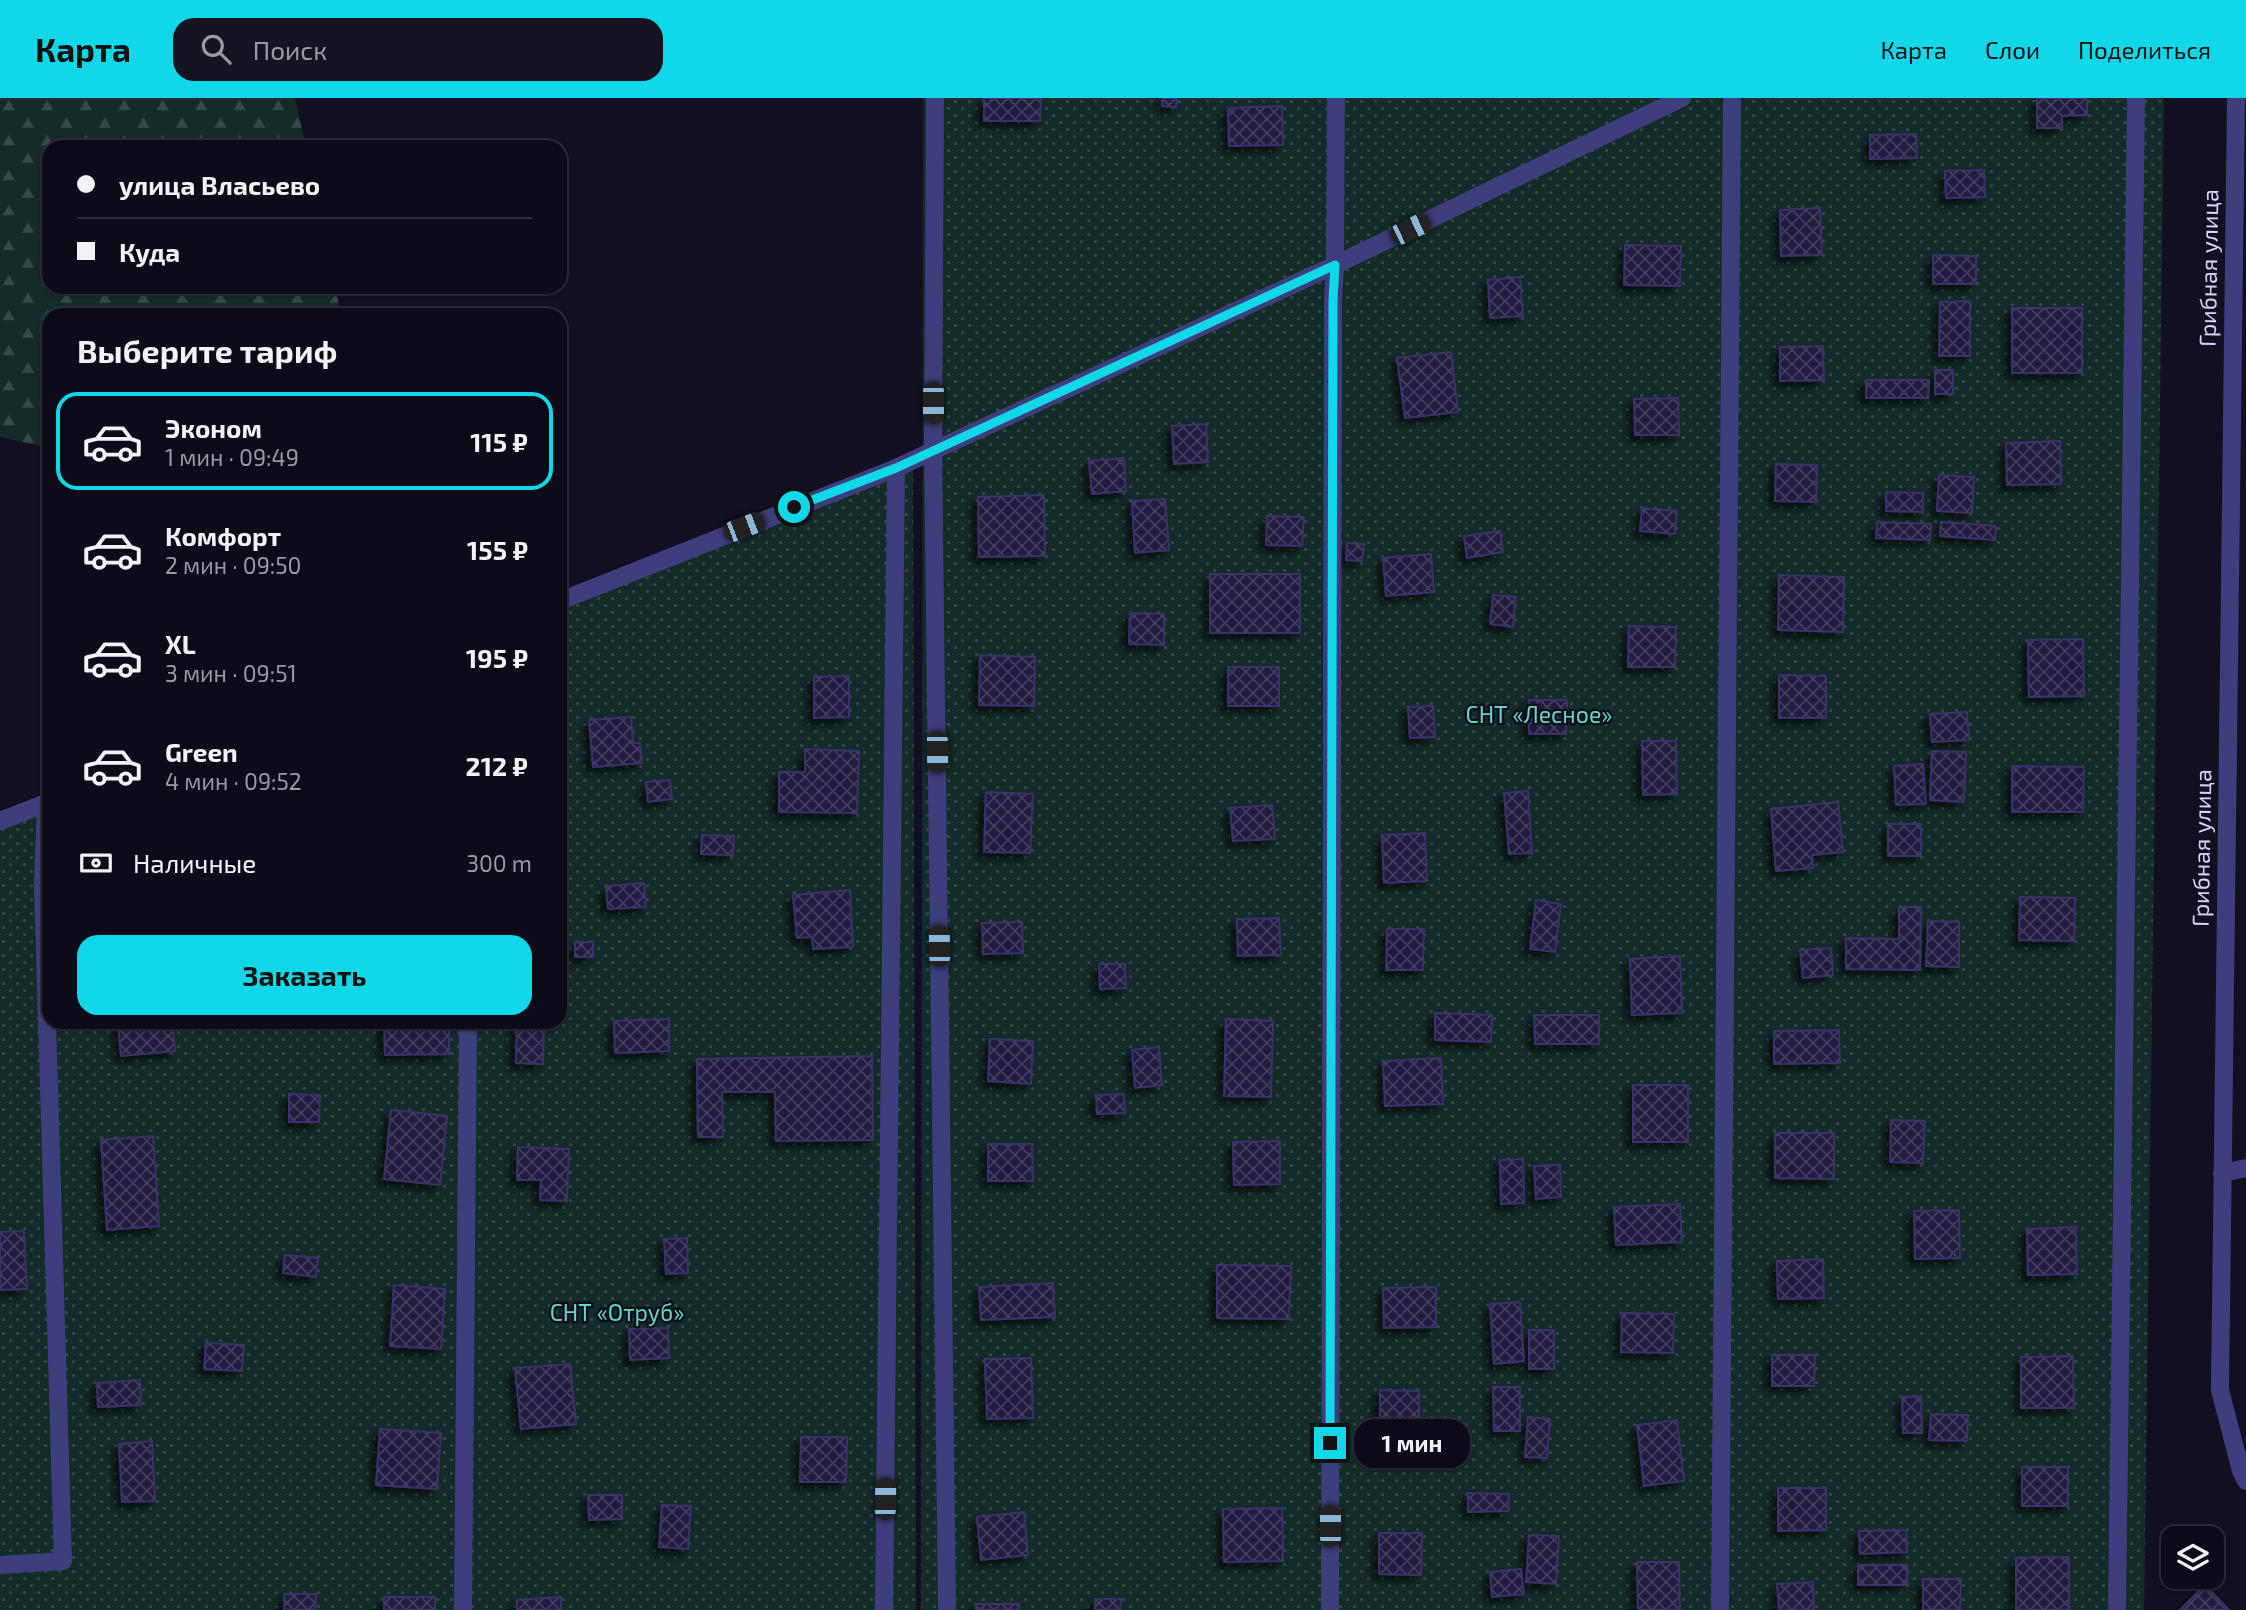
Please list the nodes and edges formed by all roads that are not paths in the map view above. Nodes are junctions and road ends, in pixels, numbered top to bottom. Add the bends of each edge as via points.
1 (935, 98) edge
2 (1336, 98) edge
3 (1682, 98) edge
4 (1732, 98) edge
5 (2136, 98) edge
6 (2236, 98) edge
7 (1335, 265) junction
8 (933, 450) junction
9 (896, 468) junction
10 (2239, 522) edge
11 (567, 598) edge
12 (42, 804) edge
13 (0, 821) edge
14 (47, 1029) edge
15 (468, 1029) edge
16 (2246, 1168) edge
17 (2222, 1173) junction
18 (2246, 1481) edge
19 (0, 1564) edge
20 (463, 1610) edge
21 (884, 1610) edge
22 (947, 1610) edge
23 (1330, 1610) edge
24 (1720, 1610) edge
25 (2117, 1610) edge

1 - 8 street
2 - 7 street
3 - 7 street
4 - 24 street
5 - 25 street
6 - 10 street, Грибная улица
7 - 8 street
7 - 23 street
8 - 9 street
8 - 22 street
9 - 11 street
9 - 21 street
10 - 17 street, Грибная улица
12 - 13 street
14 - 19 street via 63,1561
15 - 20 street
16 - 17 street
17 - 18 street, Грибная улица via 2220,1390

